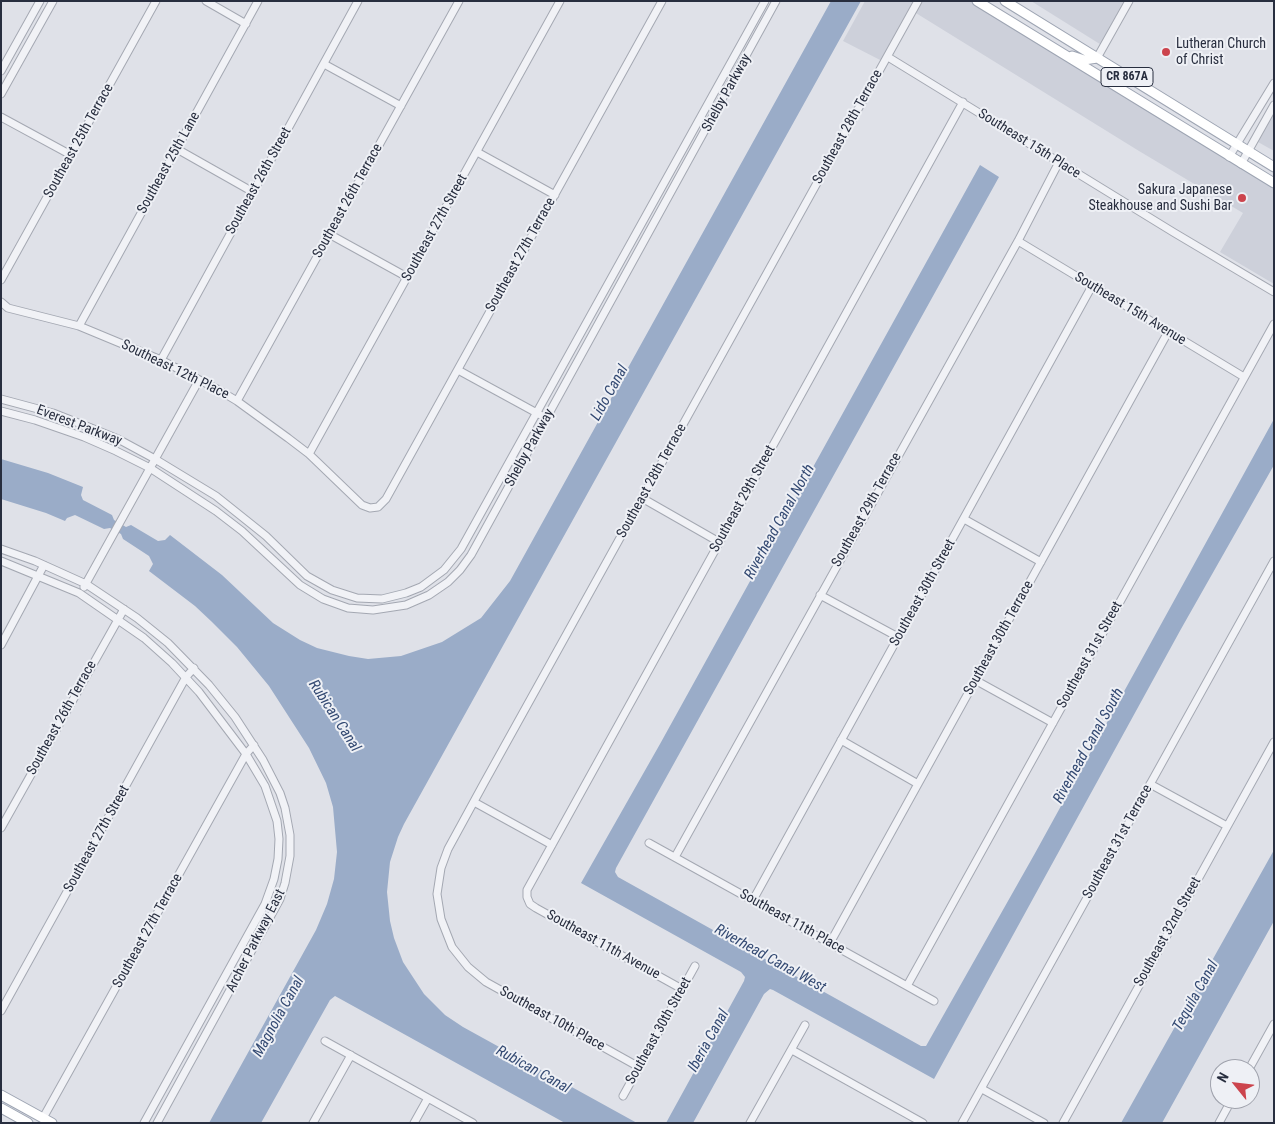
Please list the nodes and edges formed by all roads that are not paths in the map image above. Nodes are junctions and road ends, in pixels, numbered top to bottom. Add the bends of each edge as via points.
1 (40, 1) edge
2 (53, 1) edge
3 (156, 1) edge
4 (206, 1) edge
5 (258, 1) edge
6 (358, 1) edge
7 (459, 1) edge
8 (560, 1) edge
9 (662, 1) edge
10 (765, 1) edge
11 (776, 1) edge
12 (918, 1) edge
13 (977, 1) edge
14 (1005, 1) edge
15 (1129, 1) edge
16 (246, 24) junction
17 (1058, 51) junction
18 (888, 57) junction
19 (1097, 58) junction
20 (324, 64) junction
21 (1, 71) edge
22 (1274, 83) edge
23 (1, 94) edge
24 (963, 102) junction
25 (1274, 105) edge
26 (400, 106) junction
27 (1, 117) edge
28 (1236, 145) junction
29 (177, 149) junction
30 (477, 152) junction
31 (1248, 152) junction
32 (71, 155) junction
33 (1229, 156) junction
34 (1059, 162) junction
35 (1242, 164) junction
36 (1274, 167) edge
37 (1274, 183) edge
38 (253, 192) junction
39 (555, 195) junction
40 (330, 234) junction
41 (1018, 241) junction
42 (408, 276) junction
43 (1, 280) edge
44 (1092, 286) junction
45 (1274, 292) edge
46 (1, 302) edge
47 (1274, 324) edge
48 (79, 326) junction
49 (1168, 332) junction
50 (160, 360) junction
51 (458, 370) junction
52 (1244, 377) junction
53 (199, 380) junction
54 (1, 399) edge
55 (237, 401) junction
56 (1, 411) edge
57 (536, 413) junction
58 (546, 418) junction
59 (309, 454) junction
60 (155, 459) junction
61 (150, 468) junction
62 (642, 498) junction
63 (378, 507) joint
64 (964, 519) junction
65 (719, 542) junction
66 (1, 549) edge
67 (461, 550) junction
68 (471, 555) junction
69 (1, 561) edge
70 (1274, 561) edge
71 (1041, 562) junction
72 (44, 565) junction
73 (39, 576) junction
74 (86, 584) junction
75 (79, 593) junction
76 (820, 594) junction
77 (124, 609) junction
78 (117, 618) junction
79 (898, 637) junction
80 (1, 645) edge
81 (194, 668) junction
82 (186, 677) junction
83 (975, 680) junction
84 (1053, 723) junction
85 (841, 740) junction
86 (1274, 742) edge
87 (254, 745) junction
88 (246, 754) junction
89 (918, 784) junction
90 (1150, 784) junction
91 (474, 802) junction
92 (1226, 826) junction
93 (1, 828) edge
94 (649, 843) dead end
95 (552, 845) junction
96 (675, 857) junction
97 (527, 897) joint
98 (753, 900) junction
99 (830, 943) junction
100 (695, 966) dead end
101 (468, 967) joint
102 (907, 986) junction
103 (682, 989) junction
104 (934, 1001) dead end
105 (1, 1011) edge
106 (1274, 1024) edge
107 (805, 1025) dead end
108 (325, 1041) dead end
109 (792, 1050) junction
110 (351, 1055) junction
111 (1255, 1059) edge
112 (639, 1067) junction
113 (982, 1089) junction
114 (1, 1095) edge
115 (623, 1096) dead end
116 (428, 1098) junction
117 (1, 1108) edge
118 (1227, 1109) edge
119 (47, 1120) edge
120 (28, 1123) edge
121 (144, 1123) edge
122 (157, 1123) edge
123 (313, 1123) edge
124 (414, 1123) edge
125 (473, 1123) edge
126 (750, 1123) edge
127 (924, 1123) edge
128 (962, 1123) edge
129 (1044, 1123) edge
130 (1063, 1123) edge
131 (1219, 1123) edge

1 - 21 street
2 - 23 street
3 - 32 street, Southeast 25th Terrace
4 - 16 street
5 - 16 street, Southeast 25th Lane
6 - 20 street, Southeast 26th Street
7 - 26 street, Southeast 26th Terrace
8 - 30 street, Southeast 27th Street
9 - 39 street, Southeast 27th Terrace
10 - 57 street, Shelby Parkway
11 - 58 street, Shelby Parkway
12 - 18 street, Southeast 28th Terrace
13 - 17 main road, CR 867A
14 - 19 main road, CR 867A
15 - 19 street
16 - 29 street, Southeast 25th Lane
17 - 19 main road via 1084,60
17 - 33 main road, CR 867A
18 - 24 street, Southeast 15th Place
18 - 62 street, Southeast 28th Terrace
19 - 28 main road, CR 867A
20 - 26 street
20 - 38 street, Southeast 26th Street
22 - 28 street
24 - 34 street, Southeast 15th Place
24 - 65 street, Southeast 29th Street
25 - 31 street
26 - 40 street, Southeast 26th Terrace
27 - 32 street
28 - 31 main road, CR 867A
28 - 33 street
29 - 38 street
29 - 48 street, Southeast 25th Lane
30 - 39 street
30 - 42 street, Southeast 27th Street
31 - 35 street
31 - 36 main road, CR 867A
32 - 43 street, Southeast 25th Terrace
33 - 35 main road, CR 867A
34 - 41 street, Southeast 29th Terrace
34 - 45 street, Southeast 15th Place
35 - 37 main road, CR 867A
38 - 50 street, Southeast 26th Street
39 - 51 street, Southeast 27th Terrace
40 - 42 street
40 - 55 street, Southeast 26th Terrace
41 - 44 street, Southeast 15th Avenue
41 - 76 street, Southeast 29th Terrace
42 - 59 street, Southeast 27th Street
44 - 49 street, Southeast 15th Avenue
44 - 64 street, Southeast 30th Street
46 - 48 street, Southeast 12th Place via 8,308
47 - 52 street, Southeast 31st Street
48 - 50 street, Southeast 12th Place
49 - 52 street, Southeast 15th Avenue
49 - 71 street, Southeast 30th Terrace
50 - 53 street, Southeast 12th Place
51 - 57 street
51 - 63 street, Southeast 27th Terrace via 386,500
52 - 84 street, Southeast 31st Street
53 - 55 street, Southeast 12th Place
53 - 60 street
54 - 60 street, Everest Parkway via 53,413 118,439
55 - 59 street, Southeast 12th Place
56 - 61 street, Everest Parkway via 84,437
57 - 58 street
57 - 67 street, Shelby Parkway
58 - 68 street, Shelby Parkway
59 - 63 street, Southeast 12th Place via 362,505
60 - 61 street
60 - 67 street, Shelby Parkway via 216,496 307,576 340,594 374,599 406,593 436,576
61 - 68 street, Shelby Parkway via 242,531 308,591 339,605 373,610 413,602 442,587
61 - 74 street
62 - 65 street
62 - 91 street, Southeast 28th Terrace
64 - 71 street
64 - 79 street, Southeast 30th Street
65 - 95 street, Southeast 29th Street
66 - 72 street, Archer Parkway East
67 - 68 street
69 - 73 street, Archer Parkway East
70 - 90 street, Southeast 31st Terrace
71 - 83 street, Southeast 30th Terrace
72 - 73 street
72 - 74 street, Archer Parkway East
73 - 75 street, Archer Parkway East
73 - 80 street
74 - 75 street
74 - 77 street, Archer Parkway East
75 - 78 street, Archer Parkway East
76 - 79 street
76 - 96 street, Southeast 29th Terrace
77 - 78 street, Southeast 26th Terrace
77 - 81 street, Archer Parkway East
78 - 82 street, Archer Parkway East via 158,649
78 - 93 street, Southeast 26th Terrace
79 - 85 street, Southeast 30th Street
81 - 82 street, Southeast 27th Street
81 - 87 street, Archer Parkway East
82 - 88 street, Archer Parkway East
82 - 105 street, Southeast 27th Street
83 - 84 street
83 - 89 street, Southeast 30th Terrace
84 - 102 street, Southeast 31st Street
85 - 89 street
85 - 98 street, Southeast 30th Street
86 - 92 street, Southeast 32nd Street
87 - 88 street, Southeast 27th Terrace
87 - 122 street, Archer Parkway East via 280,793 287,816 290,851 285,884 262,934
88 - 119 street, Southeast 27th Terrace
88 - 121 street, Archer Parkway East via 265,786 277,821 278,859 274,879 260,914
89 - 99 street, Southeast 30th Terrace
90 - 92 street
90 - 113 street, Southeast 31st Terrace
91 - 95 street
91 - 101 street, Southeast 28th Terrace via 444,858 438,894 445,932
92 - 130 street, Southeast 32nd Street
94 - 96 street, Southeast 11th Place
95 - 97 street, Southeast 29th Street via 527,890
96 - 98 street, Southeast 11th Place
97 - 103 street, Southeast 11th Avenue via 536,908
98 - 99 street, Southeast 11th Place
99 - 102 street, Southeast 11th Place
100 - 103 street, Southeast 30th Street
101 - 112 street, Southeast 10th Place via 486,982
102 - 104 street, Southeast 11th Place
103 - 112 street, Southeast 30th Street
106 - 111 street
107 - 109 street
108 - 110 street
109 - 126 street
109 - 127 street
110 - 116 street
110 - 123 street
112 - 115 street, Southeast 30th Street
113 - 128 street, Southeast 31st Terrace
113 - 129 street
114 - 119 main road
116 - 124 street
116 - 125 street
117 - 120 main road
118 - 131 street

